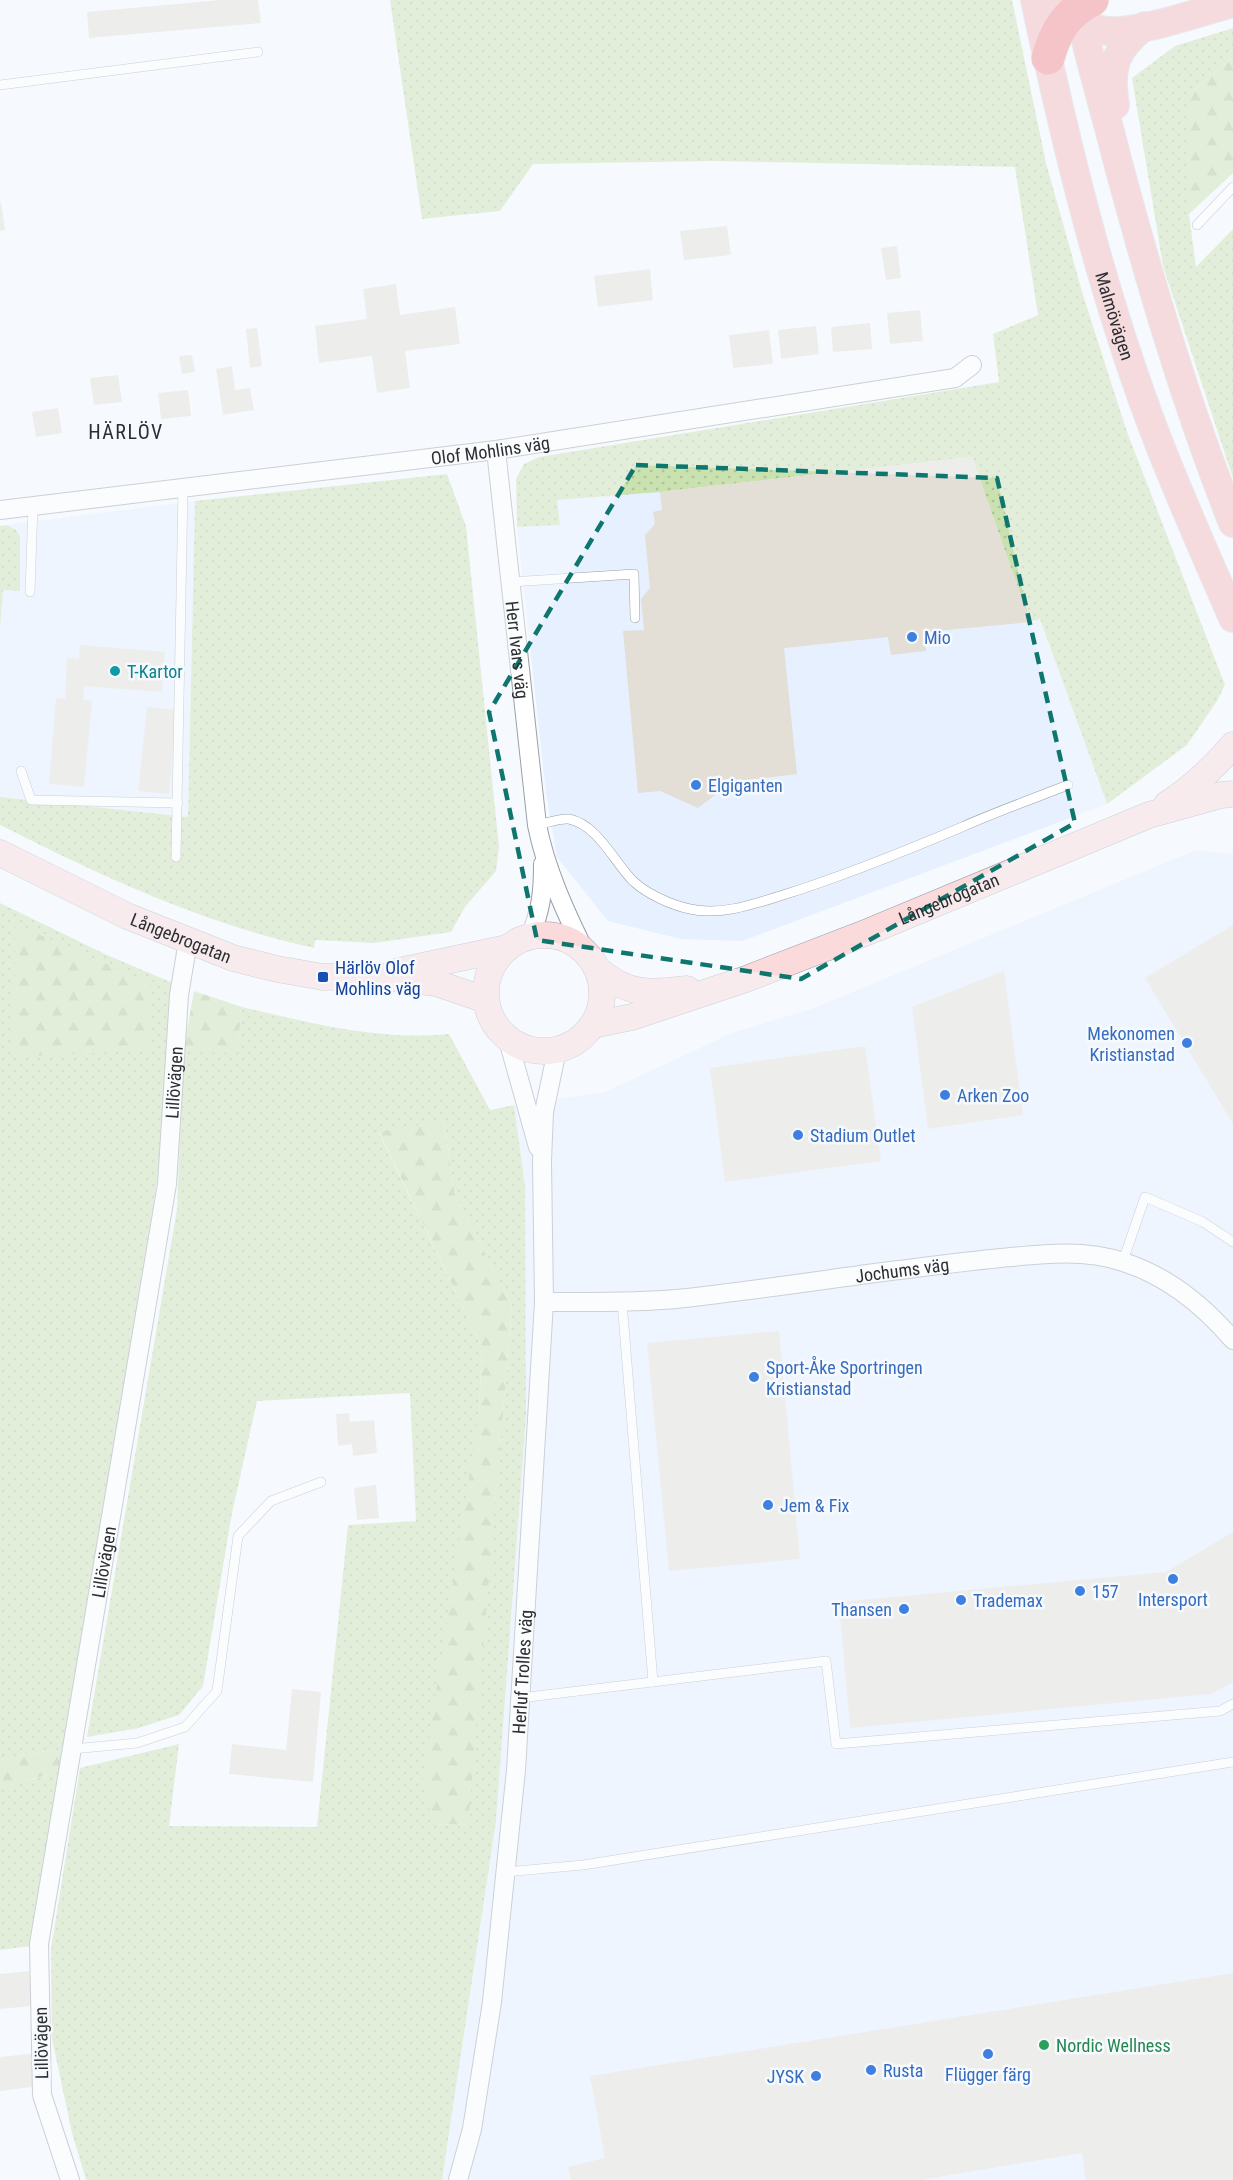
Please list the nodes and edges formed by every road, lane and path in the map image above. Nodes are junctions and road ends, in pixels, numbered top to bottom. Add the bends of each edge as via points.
1 (1035, 0) edge
2 (1233, 3) edge
3 (1076, 8) edge
4 (1145, 27) junction
5 (258, 52) dead end
6 (1048, 58) junction
7 (0, 84) edge
8 (1233, 188) edge
9 (1133, 218) junction
10 (1197, 225) dead end
11 (972, 364) dead end
12 (496, 450) junction
13 (183, 488) junction
14 (33, 506) junction
15 (0, 510) edge
16 (1233, 523) edge
17 (511, 582) junction
18 (30, 592) dead end
19 (635, 618) dead end
20 (1233, 618) edge
21 (1233, 745) edge
22 (21, 771) dead end
23 (1068, 785) dead end
24 (1233, 794) edge
25 (178, 803) junction
26 (1149, 815) junction
27 (537, 825) junction
28 (543, 850) junction
29 (0, 853) edge
30 (176, 857) dead end
31 (188, 941) junction
32 (519, 942) junction
33 (591, 960) junction
34 (376, 976) junction
35 (746, 979) junction
36 (486, 1000) junction
37 (592, 1025) junction
38 (508, 1040) junction
39 (557, 1050) junction
40 (542, 1161) junction
41 (1233, 1242) edge
42 (1123, 1261) junction
43 (544, 1302) junction
44 (622, 1302) junction
45 (1233, 1340) edge
46 (321, 1482) dead end
47 (653, 1682) junction
48 (520, 1698) junction
49 (1233, 1704) edge
50 (72, 1749) junction
51 (1233, 1762) edge
52 (505, 1872) junction
53 (70, 2180) edge
54 (458, 2180) edge

1 - 6 main road, Malmövägen
2 - 4 main road
3 - 4 main road via 1098,30
3 - 6 highway via 1053,40
3 - 9 main road
4 - 9 main road via 1120,50 1112,77
5 - 7 lane
6 - 20 main road, Malmövägen via 1095,250 1119,329 1186,512
8 - 10 lane
9 - 16 main road via 1181,381
11 - 12 street, Olof Mohlins väg via 955,378
12 - 13 street, Olof Mohlins väg
12 - 17 street, Herr Ivars väg
13 - 14 street, Olof Mohlins väg
13 - 25 lane
14 - 15 street, Olof Mohlins väg
14 - 18 lane
17 - 19 lane via 634,574
17 - 27 street, Herr Ivars väg
21 - 26 main road, Långebrogatan via 1210,771
22 - 25 lane via 31,800
23 - 27 lane via 807,888 730,909 690,909 654,896 634,882 588,828 567,819
24 - 26 main road, Långebrogatan
25 - 30 lane
26 - 35 main road, Långebrogatan via 870,932
27 - 28 street, Herr Ivars väg
28 - 32 street, Herr Ivars väg via 543,897 538,916
28 - 33 street, Herr Ivars väg via 563,906
29 - 31 main road, Långebrogatan via 127,916
31 - 34 main road, Långebrogatan via 277,969 323,977
31 - 50 street, Lillövägen via 179,995 167,1184
32 - 33 main road via 544,935 559,937 573,943
32 - 34 main road, Långebrogatan
32 - 36 main road via 497,958 486,986
33 - 35 main road, Långebrogatan via 613,982 632,990 663,992
33 - 37 main road via 601,983 602,998
34 - 36 main road, Långebrogatan via 436,983
35 - 37 main road, Långebrogatan via 632,1017
36 - 38 main road via 493,1022
37 - 39 main road via 577,1041
38 - 39 main road via 528,1050
38 - 40 street, Herluf Trolles väg
39 - 40 street, Herluf Trolles väg via 544,1112
40 - 43 street, Herluf Trolles väg
41 - 42 lane via 1203,1222 1145,1197
42 - 44 street, Jochums väg via 1052,1252 675,1299
42 - 45 street, Jochums väg via 1184,1292 1214,1317
43 - 44 street, Jochums väg
43 - 48 street, Herluf Trolles väg
44 - 47 lane
46 - 50 lane via 271,1501 238,1536 217,1692 184,1727 136,1743
47 - 48 lane
47 - 49 lane via 826,1661 836,1744 1220,1711
48 - 52 street, Herluf Trolles väg
50 - 53 street, Lillövägen via 39,1944 42,2094
51 - 52 lane via 583,1865
52 - 54 street, Herluf Trolles väg via 472,2130

